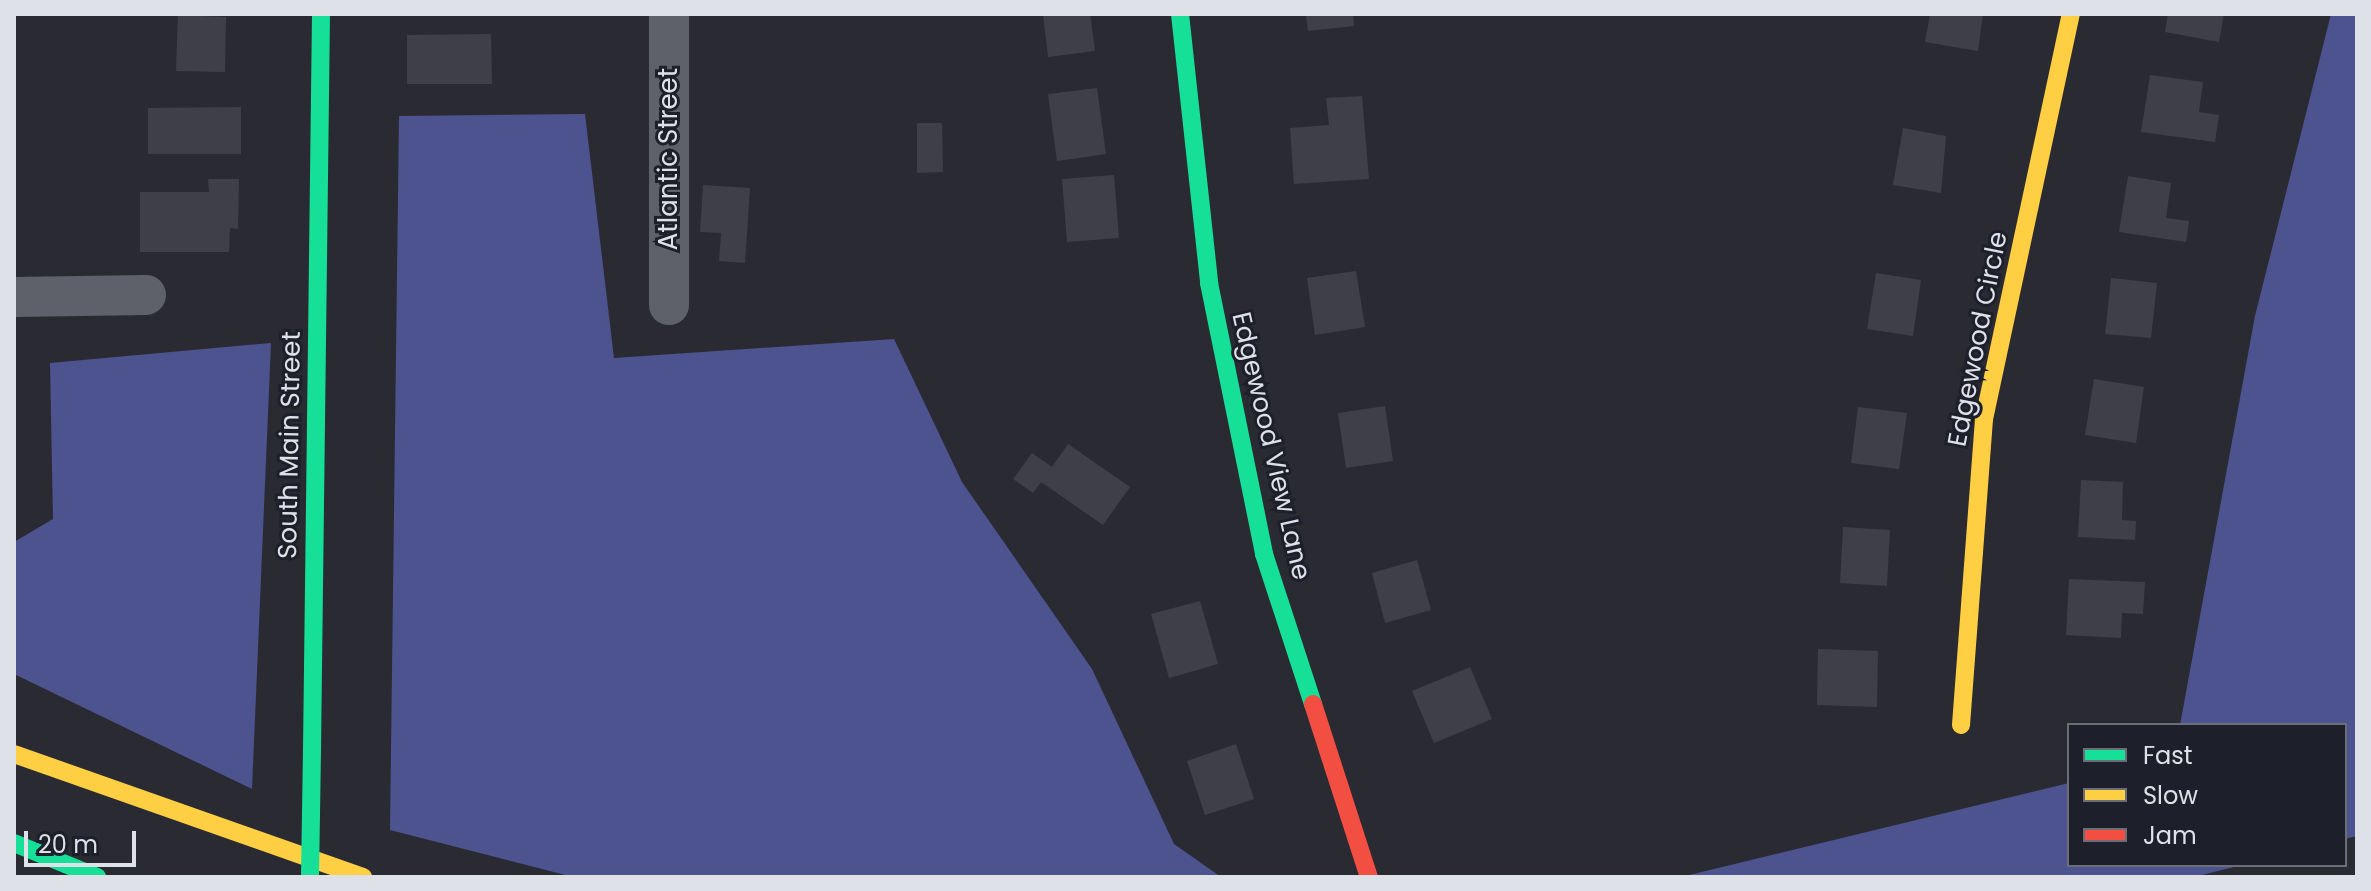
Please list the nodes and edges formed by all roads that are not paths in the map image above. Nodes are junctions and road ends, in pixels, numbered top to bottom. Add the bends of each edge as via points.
1 (321, 14) edge
2 (669, 14) edge
3 (1180, 14) edge
4 (2071, 14) edge
5 (146, 295) dead end
6 (14, 297) edge
7 (669, 305) dead end
8 (1961, 725) dead end
9 (14, 754) edge
10 (14, 843) edge
11 (97, 877) edge
12 (310, 877) edge
13 (363, 877) edge
14 (1369, 877) edge

1 - 12 main road, South Main Street, bridge
2 - 7 street, Atlantic Street
3 - 14 main road, Edgewood View Lane via 1209,283 1264,554
4 - 8 main road, Edgewood Circle via 1984,419
5 - 6 street
9 - 13 main road
10 - 11 main road

